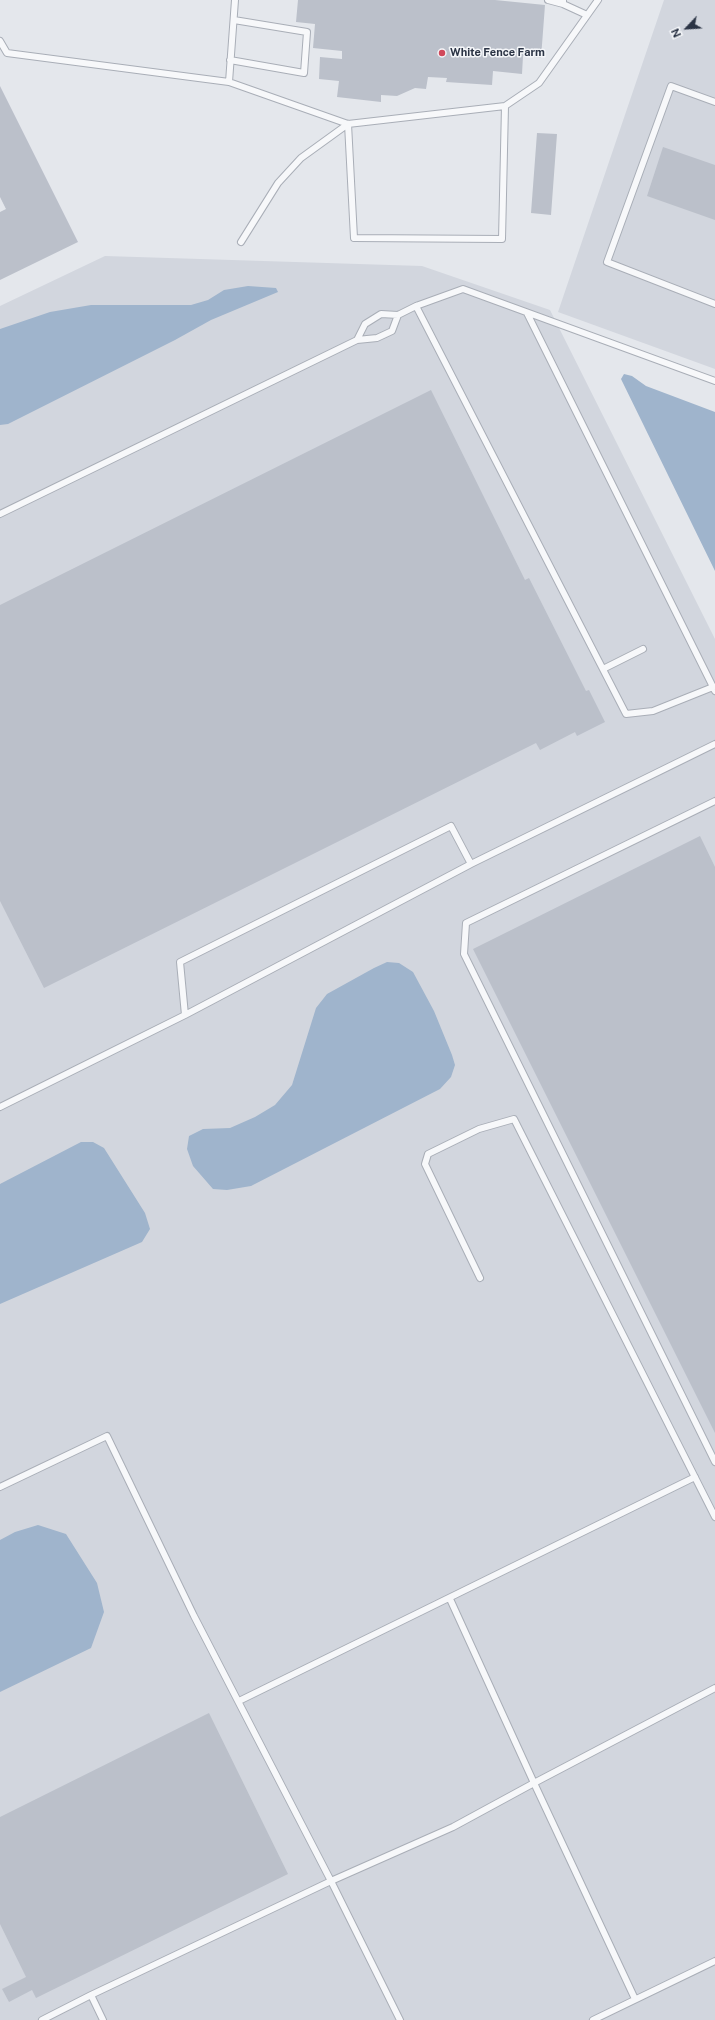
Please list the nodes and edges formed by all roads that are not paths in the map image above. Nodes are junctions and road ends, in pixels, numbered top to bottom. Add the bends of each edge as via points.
1 (235, 0) edge
2 (548, 0) edge
3 (598, 0) edge
4 (563, 2) edge
5 (587, 15) junction
6 (234, 20) junction
7 (0, 41) edge
8 (230, 60) junction
9 (228, 82) junction
10 (715, 102) edge
11 (505, 106) junction
12 (348, 124) junction
13 (241, 242) dead end
14 (715, 304) edge
15 (416, 306) junction
16 (527, 313) junction
17 (398, 315) junction
18 (357, 340) junction
19 (715, 381) edge
20 (0, 514) edge
21 (643, 649) dead end
22 (603, 669) junction
23 (714, 689) edge
24 (715, 744) edge
25 (715, 801) edge
26 (471, 864) junction
27 (185, 1015) junction
28 (0, 1107) edge
29 (480, 1278) dead end
30 (715, 1462) edge
31 (695, 1477) junction
32 (0, 1488) edge
33 (715, 1517) edge
34 (450, 1599) junction
35 (715, 1688) edge
36 (239, 1701) junction
37 (534, 1784) junction
38 (331, 1881) junction
39 (715, 1961) edge
40 (91, 1995) junction
41 (635, 1999) junction
42 (42, 2020) edge
43 (103, 2020) edge
44 (400, 2020) edge
45 (593, 2020) edge

1 - 6 lane
2 - 4 lane
3 - 5 lane
4 - 5 lane
5 - 11 lane via 539,83
6 - 8 lane
6 - 8 lane via 307,32 304,73
7 - 9 lane via 7,53
8 - 9 lane
9 - 12 lane
10 - 14 lane via 671,86 607,262
11 - 12 lane
11 - 12 lane via 502,239 354,238
12 - 13 lane via 302,158 278,183
15 - 16 lane via 463,289
15 - 17 lane
15 - 22 lane
16 - 19 lane
16 - 23 lane
17 - 18 lane via 392,331 377,338
17 - 18 lane via 381,314 365,324
18 - 20 lane
21 - 22 lane
22 - 23 lane via 626,714 653,711
24 - 26 lane
25 - 30 lane via 466,923 464,954
26 - 27 lane
26 - 27 lane via 451,826 180,962
27 - 28 lane
29 - 31 lane via 425,1164 428,1154 479,1129 514,1119
31 - 33 lane
31 - 34 lane
32 - 36 lane via 107,1436 194,1616
34 - 36 lane
34 - 37 lane
35 - 37 lane
36 - 38 lane
37 - 38 lane via 453,1827
37 - 41 lane
38 - 40 lane
38 - 44 lane
39 - 41 lane
40 - 42 lane
40 - 43 lane
41 - 45 lane

